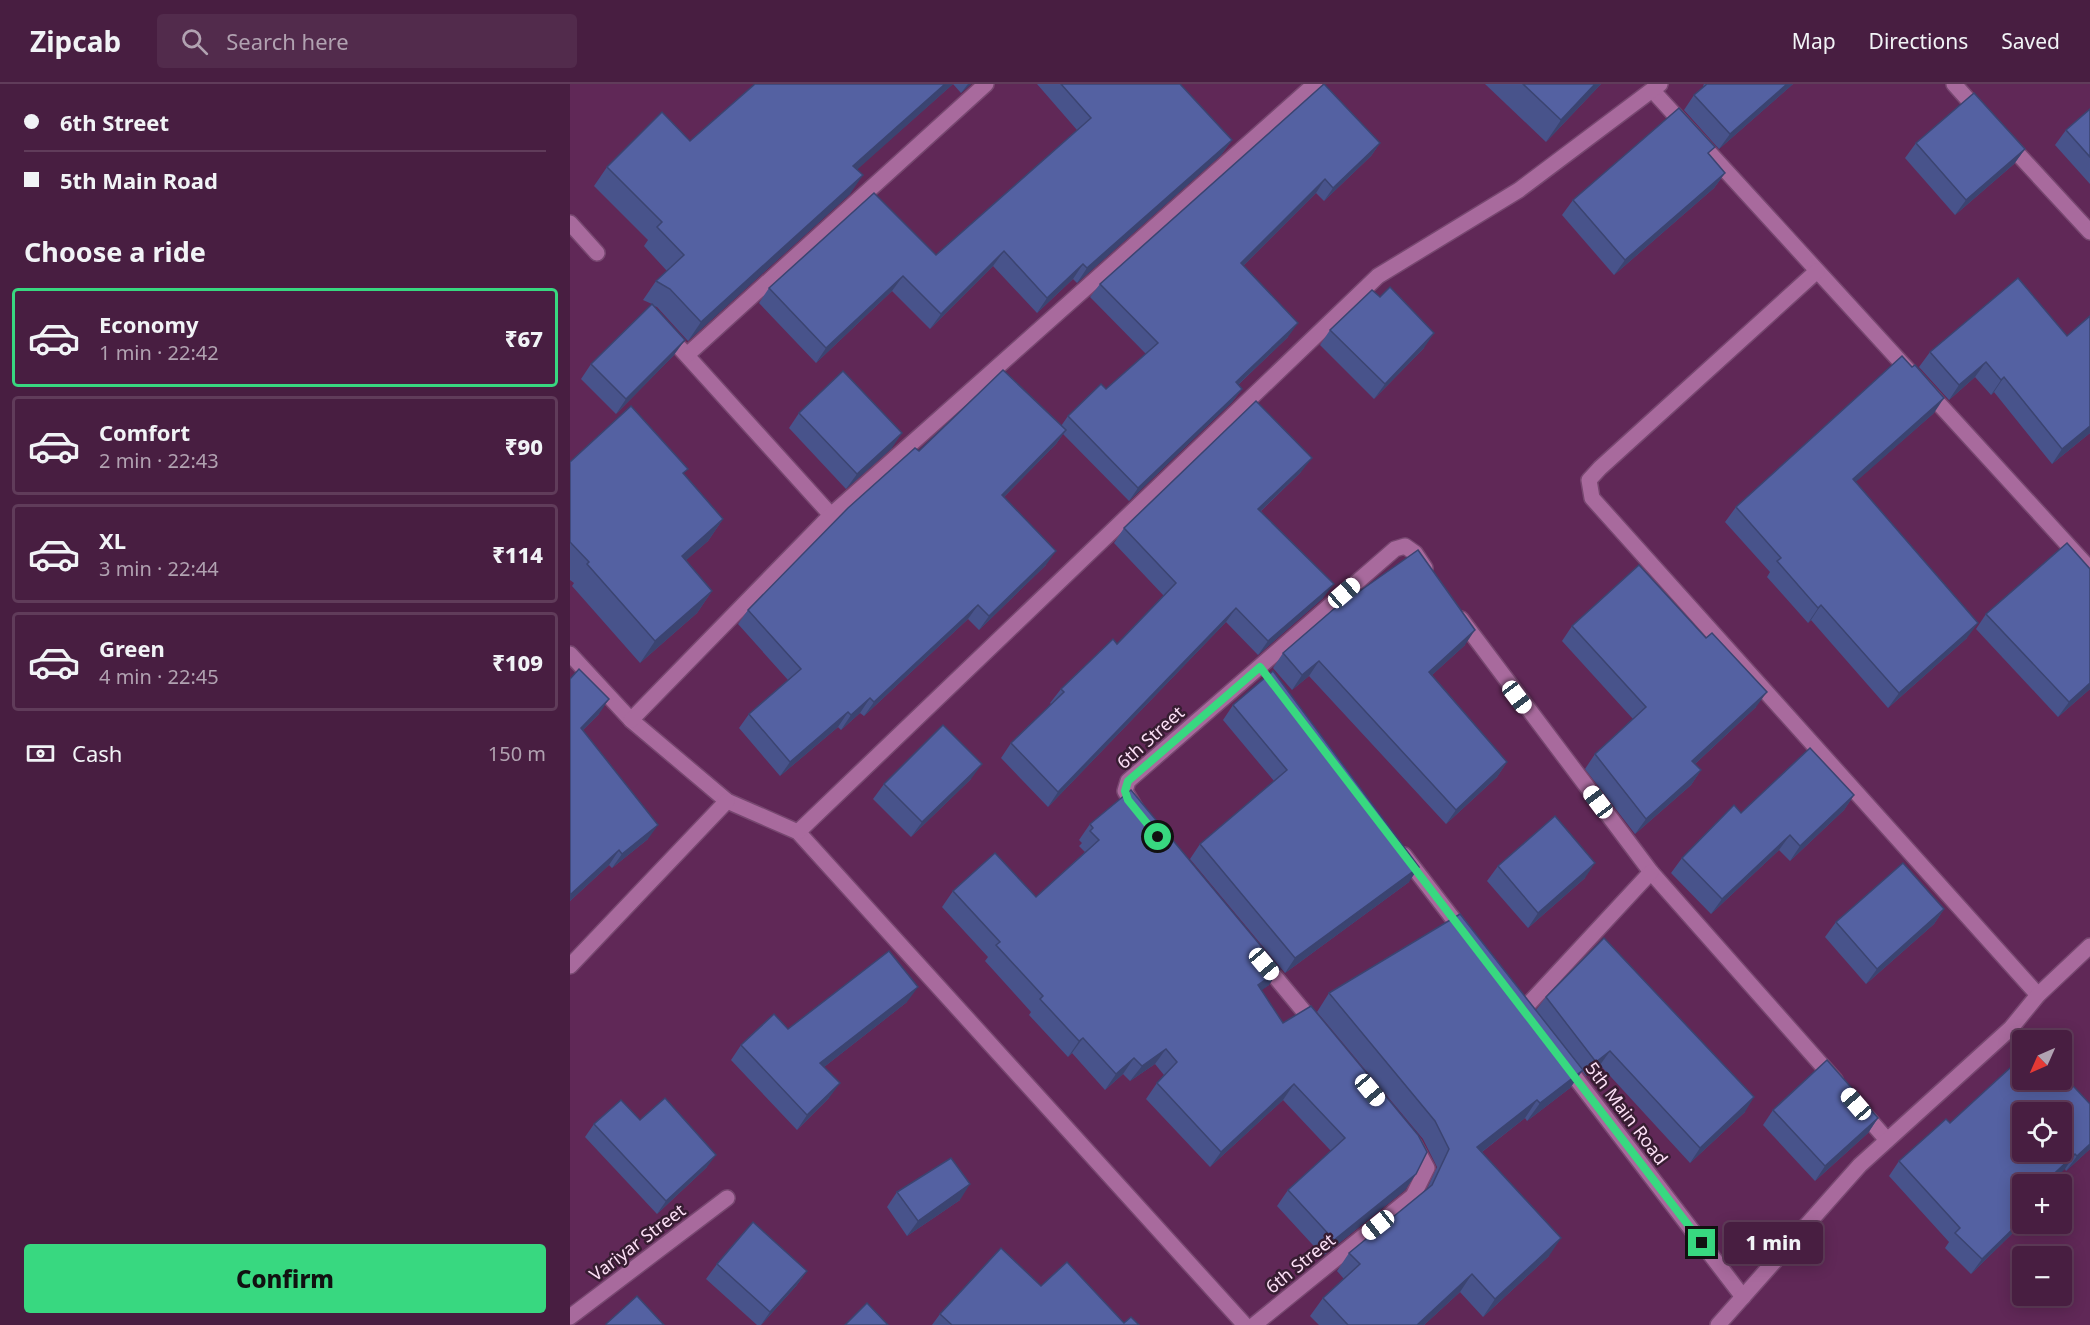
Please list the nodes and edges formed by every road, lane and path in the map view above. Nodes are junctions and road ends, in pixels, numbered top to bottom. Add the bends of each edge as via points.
1 (986, 84) edge
2 (1315, 84) edge
3 (1954, 84) edge
4 (1656, 87) edge
5 (570, 223) edge
6 (2090, 232) edge
7 (597, 253) dead end
8 (1817, 271) junction
9 (672, 339) edge
10 (687, 355) junction
11 (831, 515) junction
12 (2090, 569) edge
13 (1434, 580) edge
14 (1453, 607) edge
15 (570, 654) edge
16 (631, 720) junction
17 (727, 801) junction
18 (1143, 819) edge
19 (798, 832) junction
20 (1395, 843) edge
21 (1651, 872) junction
22 (1249, 945) edge
23 (1473, 945) edge
24 (2090, 946) edge
25 (570, 966) edge
26 (2038, 995) junction
27 (1523, 1010) edge
28 (1324, 1036) edge
29 (1558, 1056) edge
30 (1407, 1136) edge
31 (1887, 1140) junction
32 (727, 1198) dead end
33 (1743, 1297) junction
34 (570, 1317) edge
35 (1245, 1325) edge
36 (1254, 1325) edge
37 (1718, 1325) edge

1 - 10 street
2 - 11 street
3 - 6 street
4 - 8 street
4 - 19 street via 1519,190 1378,276
5 - 7 street
8 - 12 street
8 - 26 street via 1600,468 1589,480 1592,498
9 - 10 street
10 - 11 street
11 - 16 street
13 - 18 street, 6th Street via 1415,553 1405,546 1395,549 1263,672 1128,781 1128,800
14 - 21 street
15 - 16 street
16 - 17 street
17 - 19 street
17 - 25 street
19 - 35 street
20 - 23 street
21 - 27 street
21 - 31 street
22 - 28 street
24 - 26 street
26 - 31 street via 2012,1028
29 - 33 street, 5th Main Road
30 - 36 street, 6th Street via 1427,1168 1413,1196
31 - 33 street
32 - 34 street, Variyar Street
33 - 37 street

